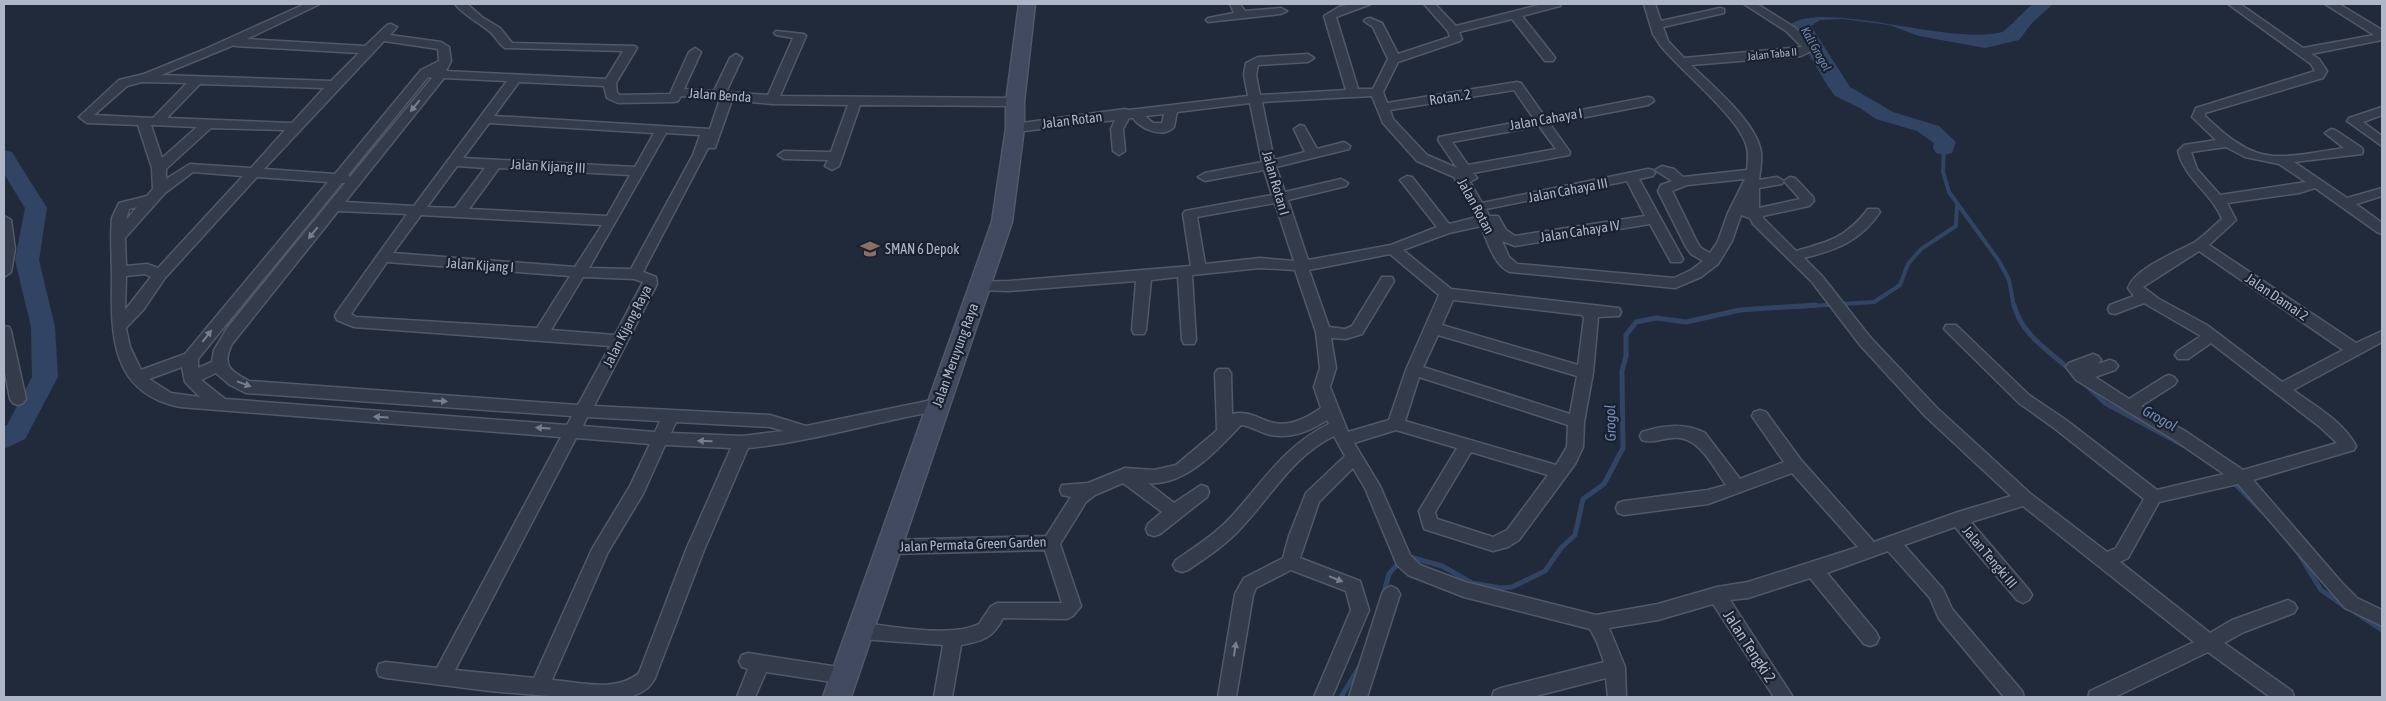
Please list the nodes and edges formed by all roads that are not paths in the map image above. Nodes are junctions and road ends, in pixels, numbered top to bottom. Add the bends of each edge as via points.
1 (314, 4) edge
2 (461, 4) edge
3 (1027, 4) edge
4 (1235, 4) edge
5 (1365, 4) edge
6 (1429, 4) edge
7 (1556, 4) edge
8 (1650, 4) edge
9 (1748, 4) edge
10 (2233, 4) edge
11 (2331, 4) edge
12 (1342, 6) edge
13 (1281, 11) dead end
14 (1720, 11) dead end
15 (1241, 15) junction
16 (1516, 16) junction
17 (1212, 20) dead end
18 (1370, 21) dead end
19 (1656, 25) junction
20 (391, 27) dead end
21 (1454, 30) junction
22 (780, 34) dead end
23 (2382, 36) edge
24 (381, 38) junction
25 (231, 42) junction
26 (367, 50) junction
27 (695, 52) dead end
28 (2301, 52) junction
29 (207, 53) junction
30 (736, 58) dead end
31 (1308, 58) dead end
32 (1549, 58) dead end
33 (1394, 59) junction
34 (1679, 60) junction
35 (440, 70) junction
36 (142, 78) junction
37 (192, 79) junction
38 (515, 79) junction
39 (610, 83) junction
40 (1532, 83) dead end
41 (334, 85) junction
42 (1517, 86) junction
43 (677, 92) junction
44 (1377, 92) junction
45 (1353, 94) junction
46 (724, 95) junction
47 (1256, 99) junction
48 (772, 100) junction
49 (1648, 101) dead end
50 (855, 102) junction
51 (1015, 102) junction
52 (1171, 108) junction
53 (1382, 108) junction
54 (2382, 111) edge
55 (1130, 113) junction
56 (486, 118) junction
57 (1543, 120) junction
58 (143, 121) junction
59 (157, 121) junction
60 (209, 123) junction
61 (298, 126) junction
62 (1015, 128) junction
63 (1300, 129) dead end
64 (662, 130) junction
65 (2331, 133) dead end
66 (2227, 142) junction
67 (2382, 142) edge
68 (1344, 146) dead end
69 (1119, 151) dead end
70 (1313, 154) junction
71 (784, 155) dead end
72 (2283, 160) junction
73 (456, 162) junction
74 (495, 164) junction
75 (1269, 164) junction
76 (159, 168) junction
77 (190, 168) junction
78 (1465, 170) junction
79 (1662, 170) dead end
80 (640, 171) junction
81 (701, 172) dead end
82 (254, 173) junction
83 (1648, 173) dead end
84 (1205, 177) dead end
85 (1631, 177) junction
86 (338, 178) junction
87 (356, 179) junction
88 (1753, 179) junction
89 (1407, 180) dead end
90 (1681, 182) junction
91 (1341, 183) dead end
92 (2317, 183) junction
93 (2382, 192) edge
94 (157, 195) junction
95 (1279, 198) junction
96 (2216, 200) junction
97 (2346, 203) junction
98 (1487, 205) junction
99 (336, 206) junction
100 (1736, 208) junction
101 (419, 209) junction
102 (460, 211) junction
103 (1873, 212) dead end
104 (1753, 214) junction
105 (1654, 219) junction
106 (4, 220) edge
107 (1485, 220) junction
108 (611, 221) junction
109 (1446, 229) junction
110 (2382, 229) edge
111 (2200, 245) junction
112 (1392, 249) junction
113 (6, 250) edge
114 (1794, 256) junction
115 (383, 257) junction
116 (1676, 258) dead end
117 (1713, 261) junction
118 (1303, 266) junction
119 (1192, 271) junction
120 (4, 272) edge
121 (119, 272) junction
122 (578, 272) junction
123 (635, 274) junction
124 (160, 275) junction
125 (1144, 276) junction
126 (1387, 281) dead end
127 (980, 286) junction
128 (1447, 294) junction
129 (2146, 297) junction
130 (2115, 310) dead end
131 (1587, 312) junction
132 (1614, 312) dead end
133 (119, 326) junction
134 (1433, 328) junction
135 (1950, 329) dead end
136 (1139, 330) dead end
137 (1323, 332) junction
138 (541, 334) junction
139 (2382, 336) edge
140 (4, 338) edge
141 (1189, 340) dead end
142 (2217, 340) junction
143 (620, 342) junction
144 (2354, 350) junction
145 (2183, 355) dead end
146 (190, 358) junction
147 (2093, 360) dead end
148 (219, 365) junction
149 (2110, 366) dead end
150 (1414, 370) junction
151 (1223, 373) dead end
152 (1585, 373) junction
153 (2080, 376) junction
154 (138, 377) junction
155 (190, 378) junction
156 (9, 381) edge
157 (2169, 381) dead end
158 (2282, 390) junction
159 (18, 399) dead end
160 (221, 405) junction
161 (937, 405) junction
162 (2129, 406) junction
163 (582, 411) junction
164 (671, 415) junction
165 (1760, 416) dead end
166 (1576, 422) junction
167 (1336, 423) junction
168 (1396, 424) junction
169 (572, 430) junction
170 (805, 432) junction
171 (1225, 432) junction
172 (1648, 436) dead end
173 (660, 438) junction
174 (742, 442) junction
175 (1467, 445) junction
176 (1354, 457) junction
177 (1795, 466) junction
178 (1559, 472) junction
179 (1125, 476) junction
180 (2232, 478) junction
181 (1737, 487) junction
182 (1068, 490) dead end
183 (1089, 490) junction
184 (1201, 492) dead end
185 (2154, 497) junction
186 (2025, 499) junction
187 (1624, 508) dead end
188 (1174, 512) junction
189 (1958, 519) junction
190 (1154, 529) dead end
191 (1892, 542) junction
192 (1051, 543) junction
193 (889, 547) junction
194 (1871, 550) junction
195 (2107, 561) junction
196 (1290, 562) junction
197 (1182, 565) dead end
198 (1814, 570) junction
199 (1391, 594) dead end
200 (1717, 595) junction
201 (2023, 595) dead end
202 (2288, 608) dead end
203 (2382, 618) edge
204 (1596, 623) junction
205 (861, 631) junction
206 (953, 638) junction
207 (1870, 638) dead end
208 (2209, 643) junction
209 (1616, 667) junction
210 (386, 670) dead end
211 (442, 676) junction
212 (845, 676) junction
213 (539, 686) junction
214 (746, 697) edge
215 (838, 697) edge
216 (943, 697) edge
217 (1227, 697) edge
218 (1323, 697) edge
219 (1358, 697) edge
220 (1501, 697) edge
221 (1617, 697) edge
222 (1784, 697) edge
223 (2015, 697) edge
224 (2097, 697) edge
225 (2285, 697) edge

1 - 25 street
2 - 39 street via 496,30 509,46 631,48
3 - 51 main road, Jalan Meruyung Raya
4 - 15 street
5 - 12 street
6 - 21 street
7 - 16 street
8 - 19 street, Jalan Rotan
9 - 34 street, Jalan Taba II via 1790,29 1808,45 1807,49
10 - 28 street
11 - 23 street
12 - 45 street via 1330,16
13 - 15 street
14 - 19 street via 1693,11 1683,21
15 - 17 street
16 - 21 street
16 - 32 street
18 - 33 street via 1378,25
19 - 34 street, Jalan Rotan via 1663,43
20 - 24 street
21 - 33 street via 1456,38
22 - 48 street via 800,36
23 - 28 street
24 - 26 street
24 - 35 street via 441,46 447,56
25 - 26 street
25 - 29 street
26 - 41 street
27 - 43 street
28 - 66 street via 2320,67 2319,75 2200,111 2198,117
29 - 36 street
29 - 37 street
30 - 46 street
31 - 47 street, Jalan Rotan I via 1252,62 1250,75
33 - 44 street via 1386,67
34 - 88 street, Jalan Rotan via 1721,100 1745,134 1755,152
35 - 38 street
35 - 86 street via 425,74
35 -> 87 street
36 - 37 street
36 - 58 street via 123,83 85,117
37 - 41 street
37 - 59 street
38 - 39 street
38 - 56 street
39 - 43 street, Jalan Benda via 611,95 618,98 674,98
40 - 42 street, Rotan. 2
41 - 61 street
42 - 53 street, Rotan. 2
42 - 57 street
43 - 46 street, Jalan Benda
44 - 45 street, Jalan Rotan
44 - 53 street, Jalan Rotan
45 - 47 street, Jalan Rotan
46 - 48 street, Jalan Benda
46 - 81 street
47 - 52 street, Jalan Rotan
47 - 75 street, Jalan Rotan I
48 - 50 street, Jalan Benda
49 - 57 street, Jalan Cahaya I
50 - 51 street, Jalan Benda
50 - 71 street via 834,161
51 - 62 main road, Jalan Meruyung Raya
52 - 55 street, Jalan Rotan
52 - 55 street via 1168,127 1150,127
53 - 107 street, Jalan Rotan via 1387,120 1422,158 1459,174
54 - 67 street via 2353,121
55 - 62 street, Jalan Rotan
55 - 69 street via 1117,130
56 - 64 street
56 - 73 street
57 - 78 street, Jalan Cahaya I via 1444,140
57 - 78 street via 1564,152
58 - 59 street
58 - 76 street
59 - 60 street
60 - 61 street
60 - 76 street
61 - 82 street
62 - 127 main road, Jalan Meruyung Raya via 1002,222
63 - 70 street
64 - 80 street
64 - 123 street via 708,132 699,155
65 - 72 street via 2357,151
66 - 72 street via 2250,154
66 - 96 street via 2184,151 2198,180
68 - 70 street
70 - 75 street
72 - 92 street
73 - 74 street, Jalan Kijang III
73 - 101 street
74 - 80 street, Jalan Kijang III
74 - 102 street
75 - 84 street
75 - 95 street, Jalan Rotan I
76 - 77 street
76 - 94 street
77 - 82 street
77 - 94 street
78 - 98 street
79 - 90 street
80 - 108 street
82 - 86 street
82 - 124 street
83 - 85 street, Jalan Cahaya III
85 - 98 street, Jalan Cahaya III
85 - 105 street
86 - 87 street
146 -> 86 street
87 - 99 street
88 - 90 street
88 - 100 street, Jalan Rotan
88 - 104 street
88 - 104 street via 1784,181 1807,201
89 - 109 street
90 - 117 street via 1668,186 1665,191 1691,244
91 - 95 street
92 - 96 street via 2299,189
92 - 97 street
93 - 97 street
94 - 121 street via 124,206 118,217
95 - 118 street, Jalan Rotan I
95 - 119 street via 1190,214
96 - 111 street via 2229,220
97 - 110 street
98 - 105 street, Jalan Cahaya IV via 1498,230 1506,239 1520,240
99 - 101 street
99 -> 148 street via 233,331 222,347
100 - 104 street
100 - 117 street, Jalan Rotan via 1730,232
101 - 102 street
101 - 115 street
102 - 108 street
103 - 114 street via 1849,239
104 - 114 street
105 - 116 street
106 - 113 street
107 - 109 street
107 - 117 street, Jalan Rotan via 1503,259 1515,269 1668,283 1690,278
108 - 122 street
109 - 112 street
111 - 129 street via 2137,282 2135,288
111 - 144 street, Jalan Damai 2
112 - 118 street
112 - 128 street
113 - 120 street
114 - 186 street via 1833,297 1865,341 1932,412
115 - 122 street, Jalan Kijang I
115 - 138 street via 342,314 343,319
118 - 119 street via 1260,263
118 - 137 street, Jalan Rotan I via 1302,272
119 - 125 street
119 - 141 street
121 - 124 street via 147,269
121 - 133 street
122 - 123 street, Jalan Kijang Raya
122 - 138 street
123 - 143 street, Jalan Kijang Raya via 651,280
124 - 133 street
125 - 127 street
125 - 136 street
126 - 137 street via 1356,330 1346,334
127 - 161 main road, Jalan Meruyung Raya
128 - 131 street
128 - 134 street
129 - 130 street
129 - 142 street
131 - 132 street
131 - 152 street via 1591,318
133 - 154 street via 119,342 127,362
134 - 150 street
134 - 152 street
135 - 185 street via 2024,399
137 - 167 street, Jalan Rotan I via 1328,368 1322,387
138 - 143 street
139 - 144 street
140 - 156 street
142 - 145 street
142 - 158 street
143 - 163 street, Jalan Kijang Raya
144 - 158 street
146 - 154 street
146 - 155 street
147 - 153 street via 2074,367
148 - 155 street
148 -> 163 street via 226,376 246,387
149 - 153 street
150 - 166 street
150 - 168 street
151 - 171 street
152 - 166 street
153 - 162 street
154 - 160 street via 152,391 169,398
155 - 160 street
156 - 159 street
157 - 162 street
158 - 180 street via 2348,446
169 -> 160 street
161 - 170 street
161 - 193 main road, Jalan Meruyung Raya
162 - 180 street via 2179,435
163 - 164 street
163 - 169 street, Jalan Kijang Raya
164 - 170 street via 770,421
164 - 173 street
165 - 177 street
166 - 178 street via 1575,447
167 - 168 street
167 - 171 street, Jalan Permata Green Garden via 1314,423 1275,430 1237,419
167 - 176 street, Jalan Rotan I
167 - 197 street via 1301,448 1236,523 1211,546
168 - 175 street
169 - 173 street
169 - 211 street, Jalan Kijang Raya
170 - 174 street via 778,439
171 - 179 street, Jalan Permata Green Garden via 1181,470 1154,476
172 - 181 street via 1679,430 1692,433
174 -> 173 street
173 - 213 street via 637,488 601,548
174 - 213 street via 695,550 646,678 633,688 612,693
175 - 178 street
175 - 178 street via 1427,511 1427,517 1430,524 1493,544 1513,535
176 - 196 street via 1312,498
176 - 204 street, Jalan Rotan I via 1372,486 1401,553 1414,570 1464,589
177 - 181 street
177 - 194 street
179 - 183 street, Jalan Permata Green Garden
179 - 188 street
180 - 185 street
180 - 203 street via 2341,594 2351,603
181 - 187 street via 1686,501
182 - 183 street
183 - 192 street, Jalan Permata Green Garden via 1080,497
184 - 188 street
185 - 195 street via 2122,553
186 - 189 street
186 - 195 street
188 - 190 street
189 - 191 street
189 - 201 street, Jalan Tengki III
191 - 194 street
191 - 223 street via 1937,594 1945,614
192 - 193 street, Jalan Permata Green Garden
192 - 206 street via 1072,606 1070,610 997,611 986,630
193 - 205 main road, Jalan Meruyung Raya
194 - 198 street
195 - 208 street
217 -> 196 street via 1244,594 1250,583
196 -> 218 street via 1354,586 1360,610
198 - 200 street via 1748,590
198 - 207 street
199 - 219 street
200 - 204 street via 1658,612
200 - 222 street, Jalan Tengki 2
202 - 208 street via 2238,626
204 - 209 street via 1605,636
205 - 206 street
205 - 212 main road, Jalan Meruyung Raya
206 - 216 street
208 - 224 street
208 - 225 street
209 - 220 street
209 - 221 street
210 - 211 street
211 - 213 street
212 - 214 street via 754,662
212 - 215 main road, Jalan Meruyung Raya

